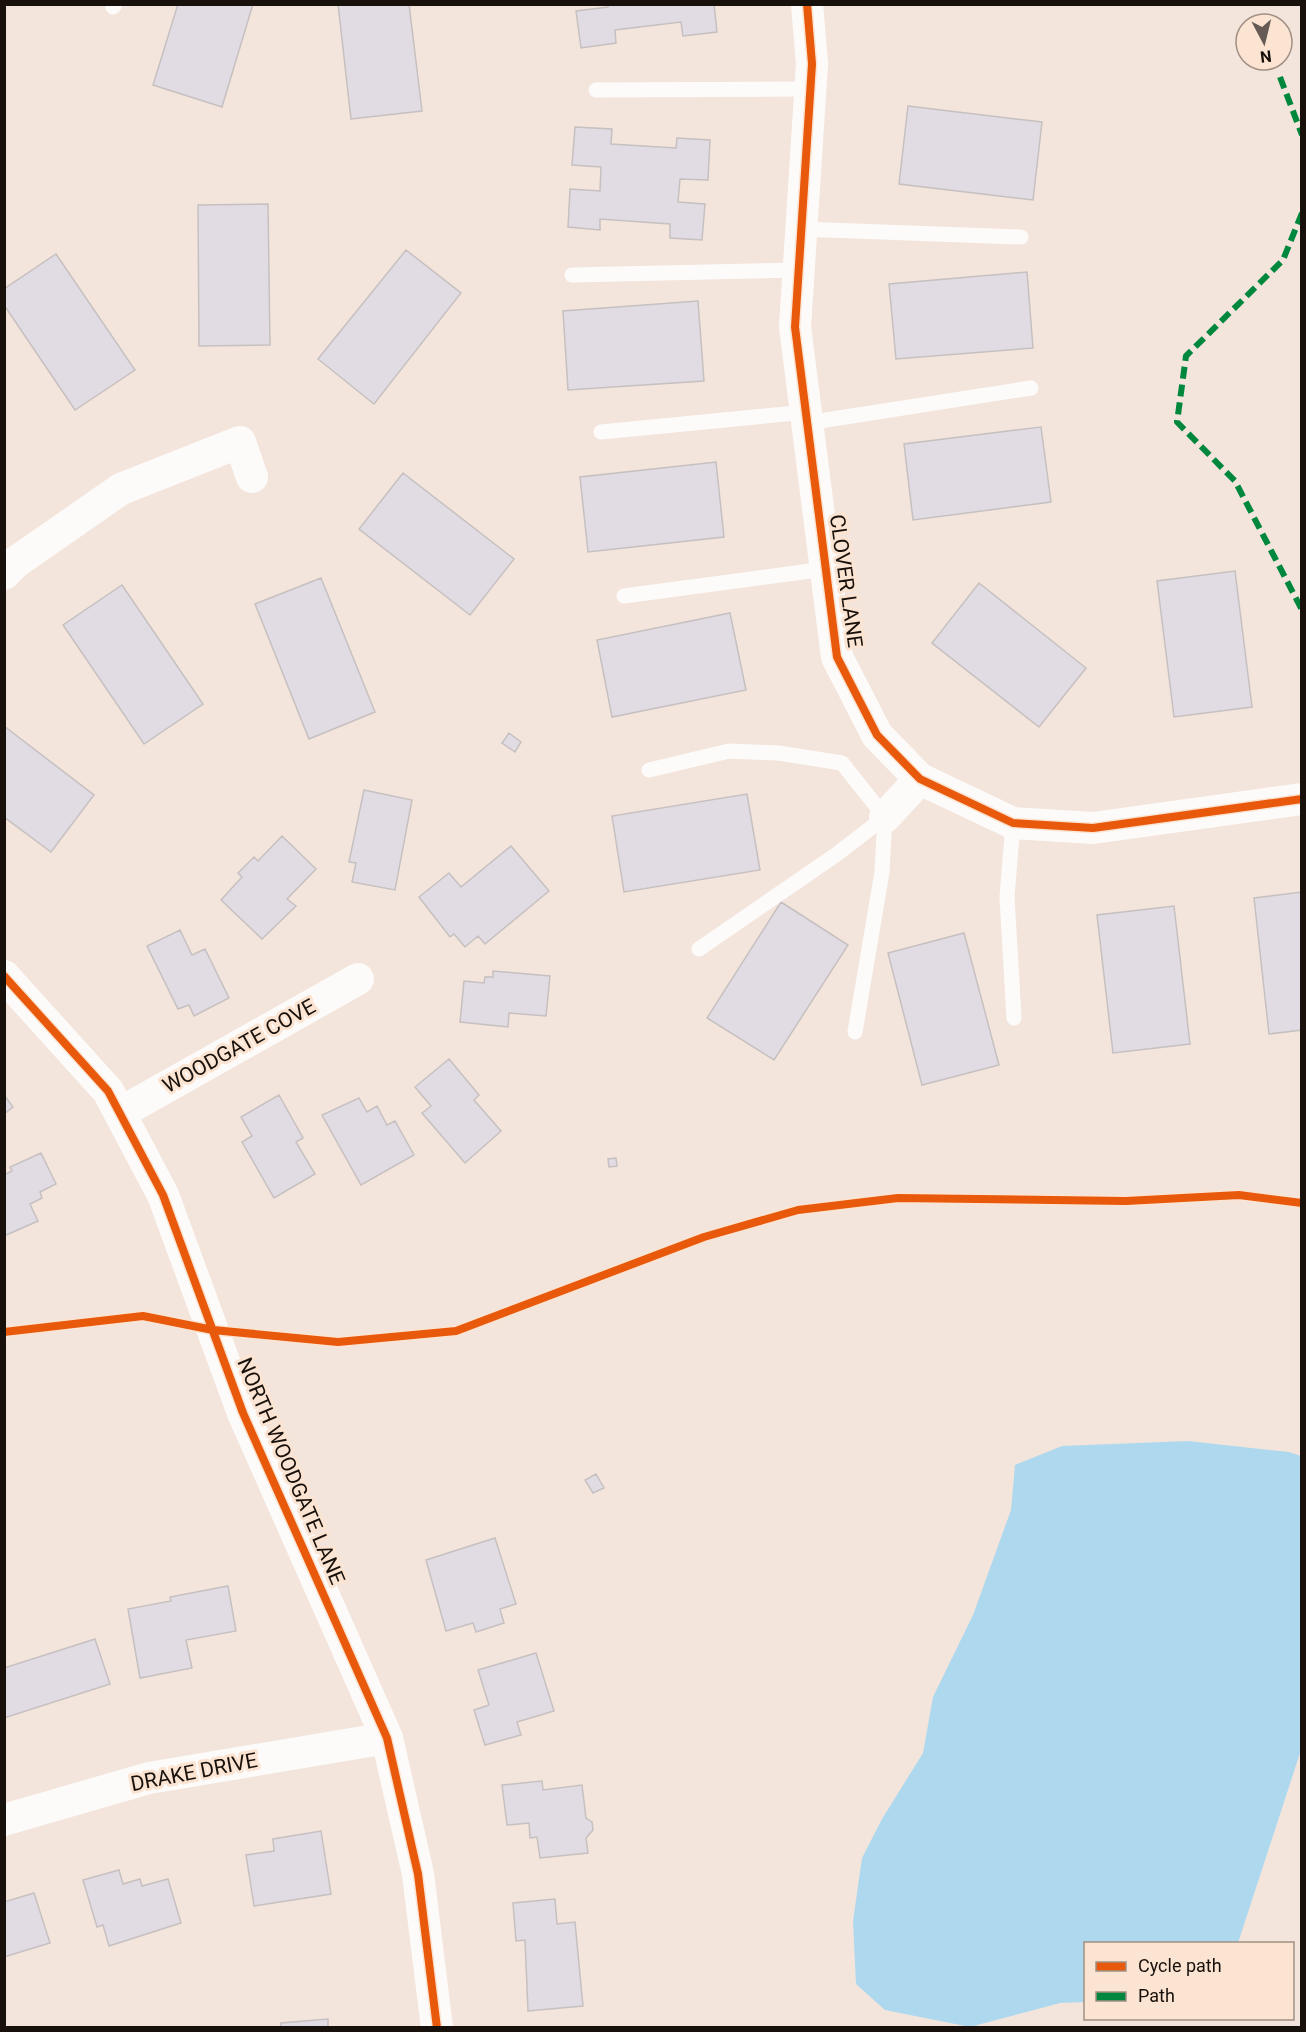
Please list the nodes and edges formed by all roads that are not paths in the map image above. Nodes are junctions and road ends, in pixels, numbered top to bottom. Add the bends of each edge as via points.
1 (807, 4) edge
2 (811, 89) junction
3 (596, 90) dead end
4 (801, 229) junction
5 (1021, 237) dead end
6 (799, 270) junction
7 (572, 275) dead end
8 (1031, 388) dead end
9 (806, 417) junction
10 (601, 432) dead end
11 (252, 477) dead end
12 (825, 569) junction
13 (4, 574) edge
14 (624, 596) dead end
15 (649, 770) dead end
16 (920, 779) junction
17 (1302, 798) edge
18 (885, 817) junction
19 (1013, 823) junction
20 (699, 949) dead end
21 (4, 976) edge
22 (358, 979) dead end
23 (1014, 1018) dead end
24 (855, 1032) dead end
25 (120, 1113) junction
26 (387, 1738) junction
27 (4, 1820) edge
28 (437, 2028) edge

1 - 2 street, CLOVER LANE
2 - 3 lane
2 - 4 street, CLOVER LANE
4 - 5 lane
4 - 6 street, CLOVER LANE
6 - 7 lane
6 - 9 street, CLOVER LANE via 795,327
8 - 9 lane
9 - 10 lane
9 - 12 street, CLOVER LANE
11 - 13 street via 240,442 229,446 121,489
12 - 14 lane
12 - 16 street, CLOVER LANE via 837,657 877,735
15 - 18 lane via 729,752 778,753 842,763
16 - 18 street
16 - 19 street, CLOVER LANE
17 - 19 street, CLOVER LANE via 1092,828
18 - 20 lane
18 - 24 lane via 880,883
19 - 23 lane via 1007,897
21 - 25 street, NORTH WOODGATE LANE via 108,1091
22 - 25 street, WOODGATE COVE
25 - 26 street, NORTH WOODGATE LANE via 164,1195 243,1413
26 - 27 street, DRAKE DRIVE via 149,1778
26 - 28 street, NORTH WOODGATE LANE via 418,1874

